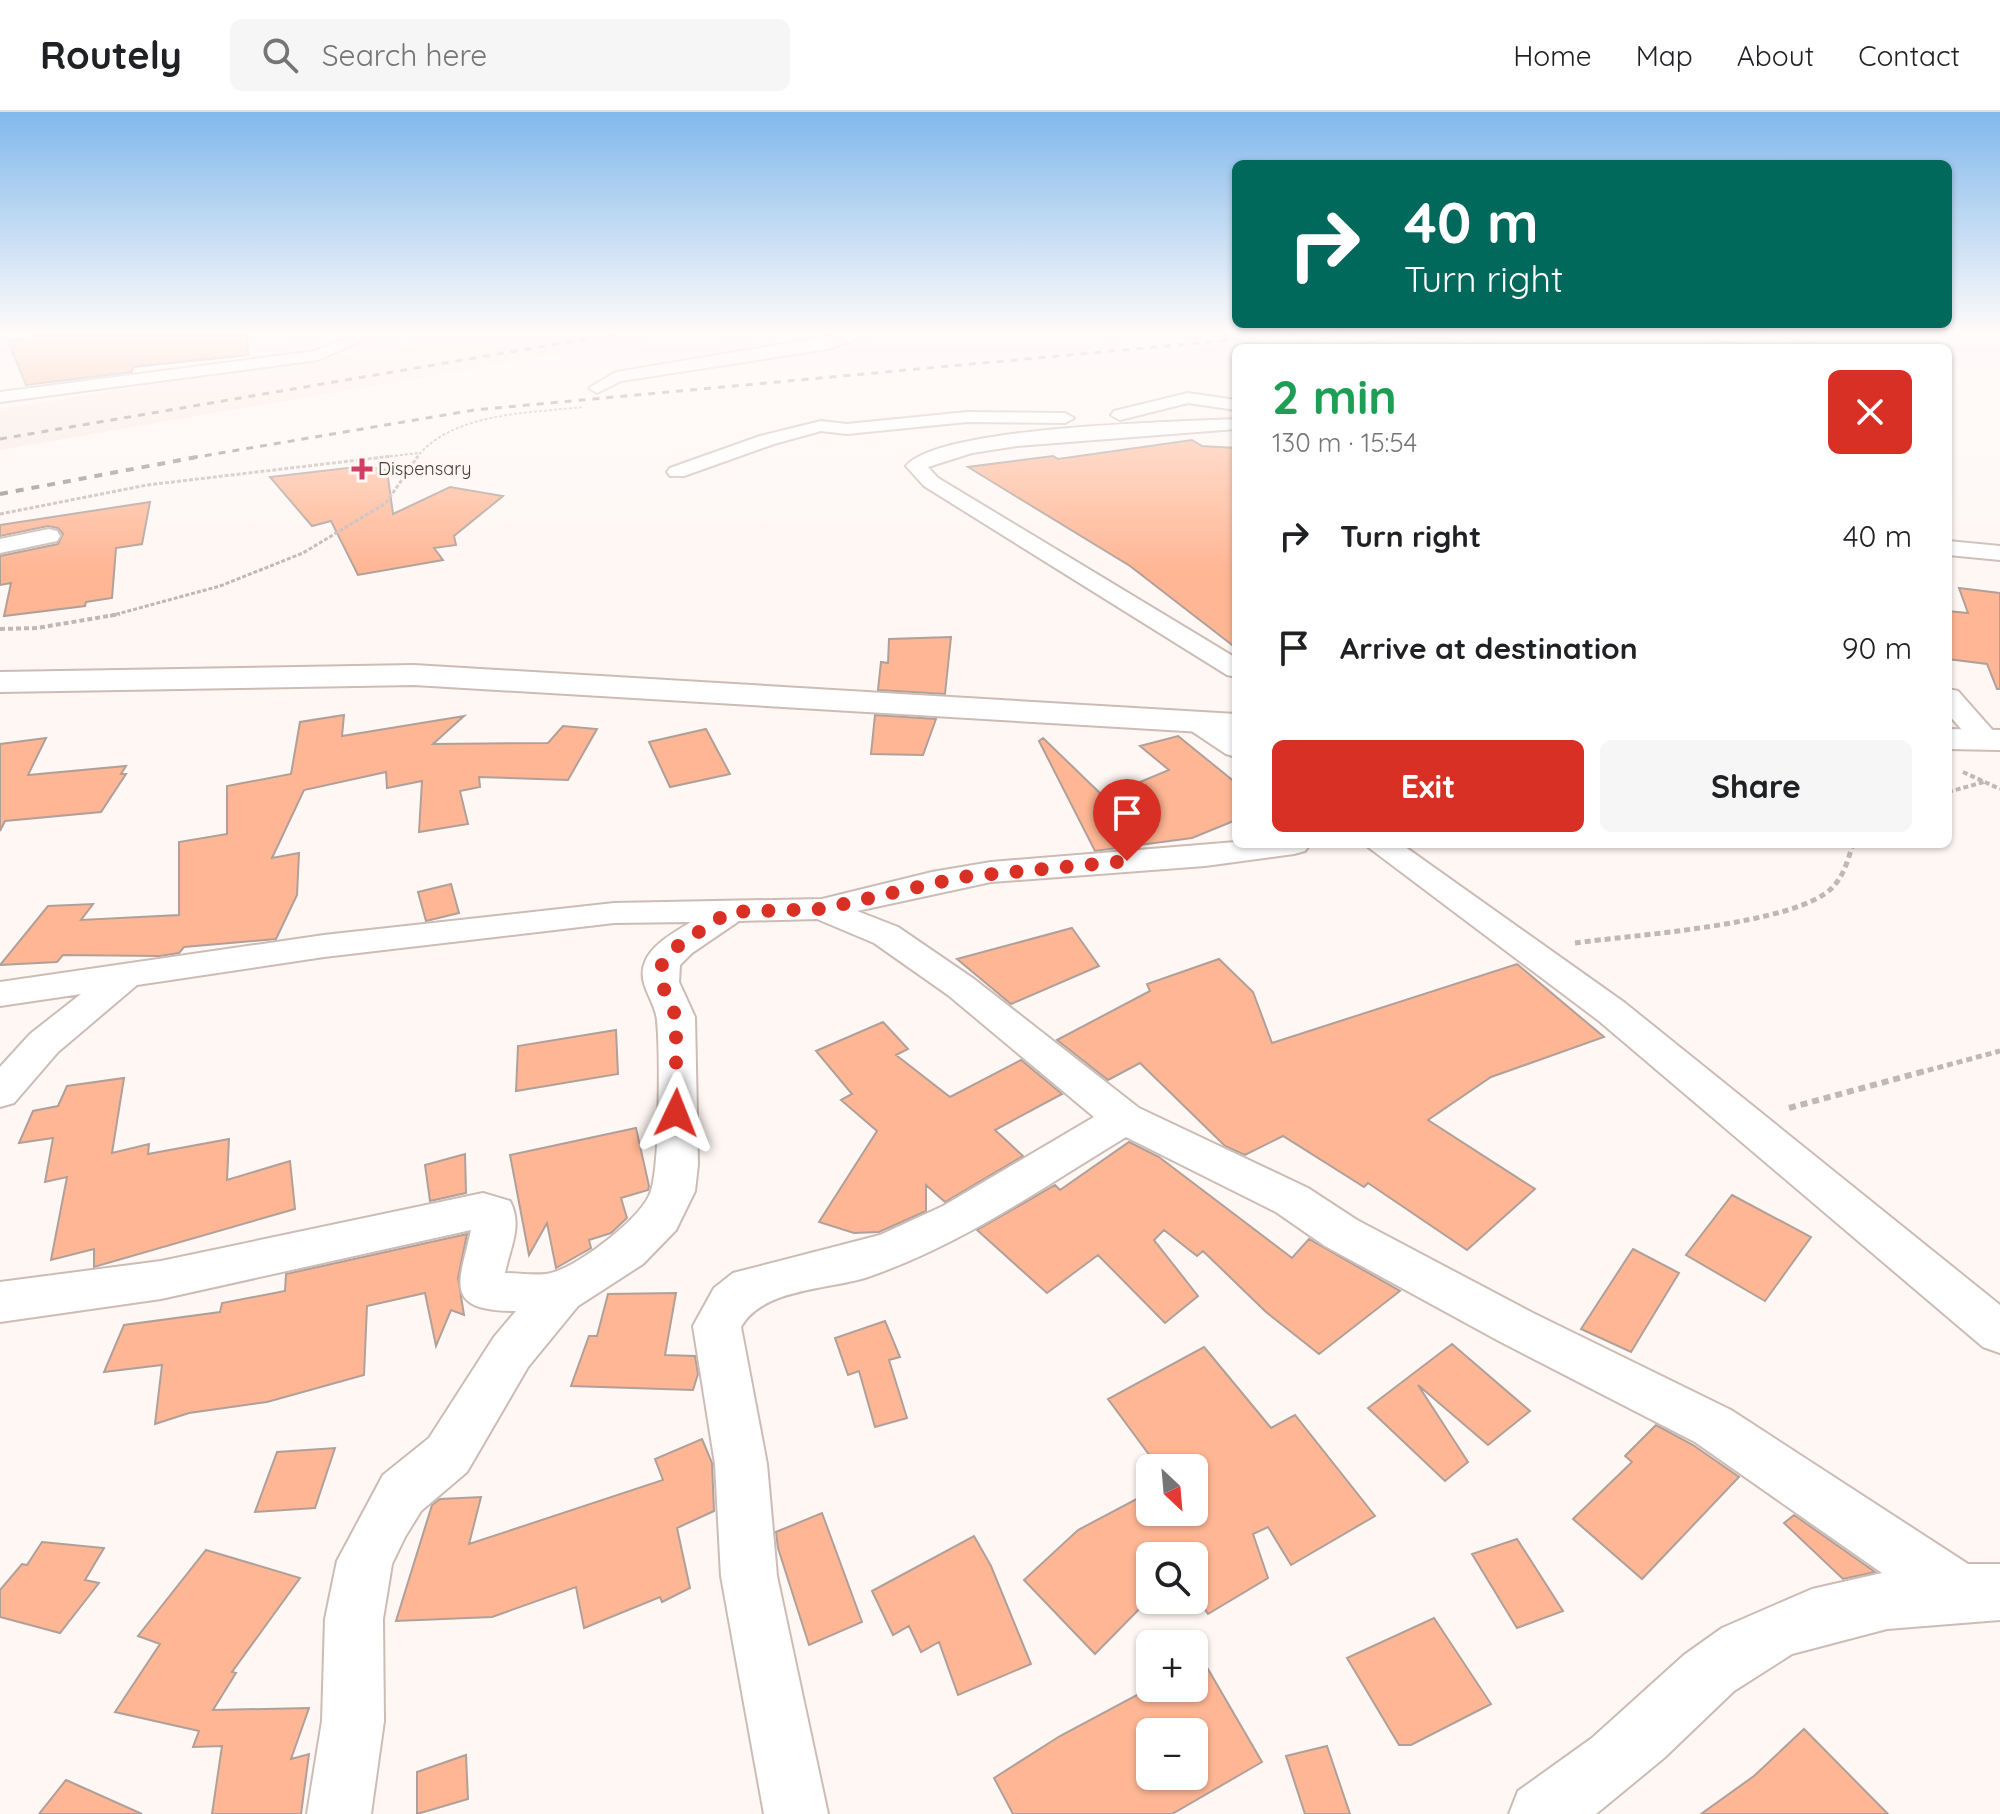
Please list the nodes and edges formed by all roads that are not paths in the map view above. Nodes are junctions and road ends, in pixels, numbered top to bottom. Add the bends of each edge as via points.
1 (1127, 412) edge
2 (1232, 424) edge
3 (677, 472) dead end
4 (49, 536) dead end
5 (0, 546) edge
6 (1952, 548) edge
7 (1991, 553) edge
8 (2000, 575) edge
9 (1232, 662) edge
10 (0, 682) edge
11 (1952, 701) edge
12 (1194, 720) junction
13 (1232, 724) edge
14 (1993, 740) edge
15 (1232, 745) edge
16 (1954, 755) edge
17 (1264, 848) edge
18 (1386, 848) edge
19 (822, 909) junction
20 (729, 912) junction
21 (125, 978) junction
22 (0, 994) edge
23 (0, 1093) edge
24 (1124, 1118) junction
25 (561, 1292) junction
26 (0, 1302) edge
27 (2000, 1333) edge
28 (1980, 1592) edge
29 (339, 1814) edge
30 (796, 1814) edge
31 (1541, 1814) edge

1 - 3 street via 967,417 847,429 821,426
2 - 9 street via 1062,435 944,453 916,466 931,482
4 - 5 street
6 - 7 street
7 - 8 street
10 - 12 street via 414,675
11 - 14 street
12 - 13 street
12 - 15 street
14 - 16 street
17 - 19 street via 991,872
18 - 27 street via 1612,1012
19 - 20 street
19 - 24 street via 898,944 961,987
20 - 21 street via 614,913 324,946
20 - 25 street via 679,945 662,963 661,982 676,1017 673,1191 660,1218 627,1251
21 - 22 street
21 - 23 street via 44,1043
24 - 28 street via 1292,1200 1341,1233 1500,1319 1713,1426
24 - 30 street via 959,1218 896,1248 750,1287 731,1302 717,1326 741,1464 749,1576
25 - 26 street via 491,1292 481,1283 496,1224 494,1213 483,1210 134,1286
25 - 29 street via 511,1352 448,1455 402,1493 365,1561 354,1619 353,1721
28 - 31 street via 1834,1611 1769,1634 1714,1669 1653,1727

